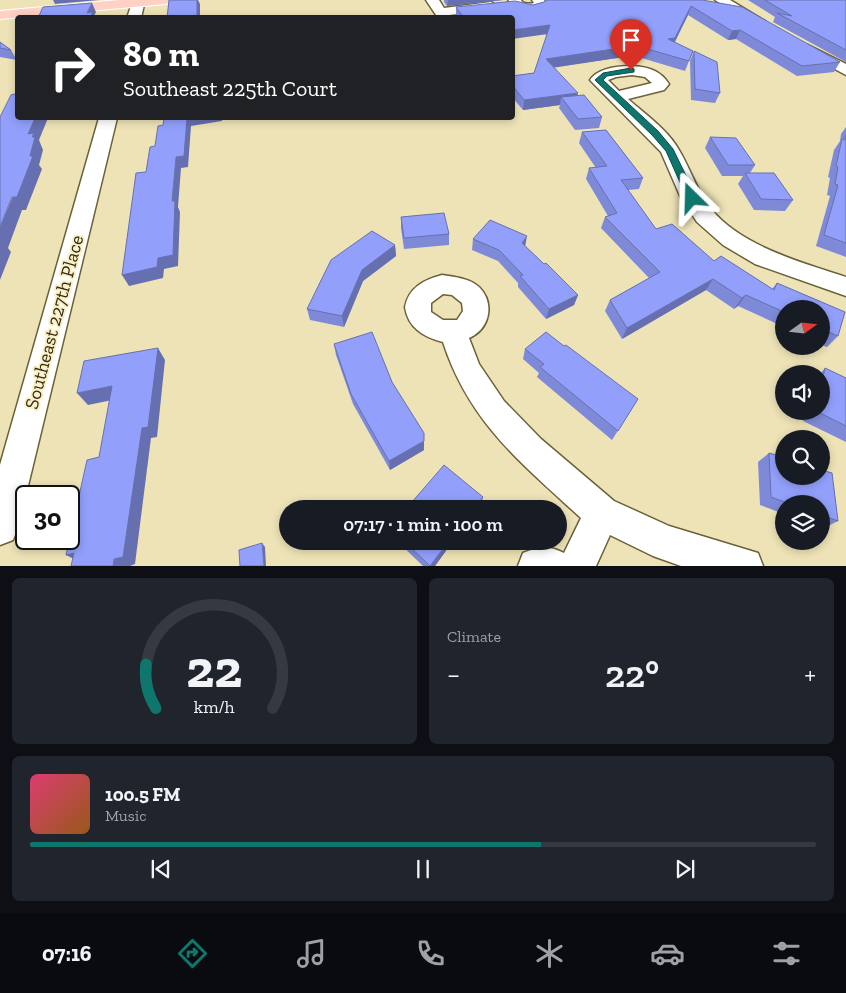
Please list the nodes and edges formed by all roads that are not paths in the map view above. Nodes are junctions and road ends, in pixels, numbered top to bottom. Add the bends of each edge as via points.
1 (166, 0) edge
2 (432, 0) edge
3 (538, 0) edge
4 (721, 0) edge
5 (138, 1) edge
6 (515, 2) edge
7 (0, 15) edge
8 (135, 15) edge
9 (771, 28) edge
10 (796, 42) edge
11 (846, 70) edge
12 (616, 97) dead end
13 (107, 120) edge
14 (846, 286) edge
15 (453, 331) dead end
16 (602, 513) junction
17 (0, 527) edge
18 (536, 566) edge
19 (550, 566) edge
20 (577, 566) edge
21 (745, 566) edge

1 - 5 main road
2 - 6 street via 441,12
3 - 6 street via 541,5 535,7 522,7
4 - 9 street
5 - 7 main road
5 - 8 street
10 - 11 street
12 - 14 street via 670,150 704,217 731,239 763,258
13 - 17 street, Southeast 227th Place
15 - 16 street via 466,369 493,410 530,450
16 - 20 street
16 - 21 street via 666,543
18 - 19 street

